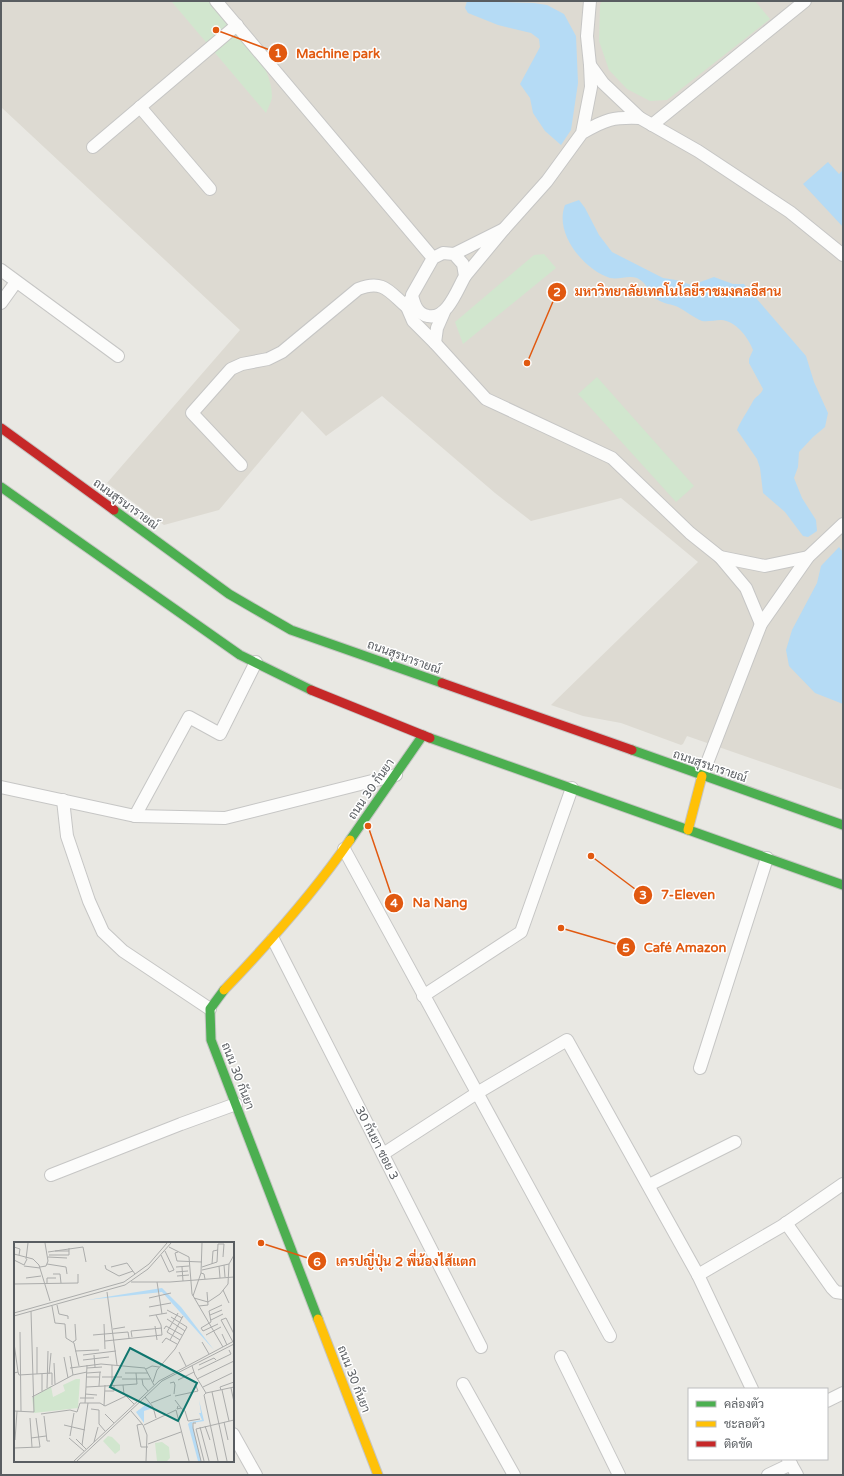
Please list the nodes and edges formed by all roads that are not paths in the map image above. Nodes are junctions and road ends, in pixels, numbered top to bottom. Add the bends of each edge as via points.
1 (216, 1) edge
2 (590, 1) edge
3 (805, 1) edge
4 (236, 25) junction
5 (590, 65) junction
6 (140, 107) junction
7 (640, 118) junction
8 (652, 125) junction
9 (582, 133) junction
10 (93, 147) dead end
11 (210, 189) dead end
12 (504, 229) junction
13 (454, 254) junction
14 (843, 255) edge
15 (433, 258) junction
16 (1, 270) edge
17 (466, 276) junction
18 (16, 282) junction
19 (412, 295) junction
20 (1, 303) edge
21 (407, 307) junction
22 (444, 312) junction
23 (435, 343) junction
24 (118, 356) dead end
25 (1, 428) edge
26 (241, 465) dead end
27 (1, 487) edge
28 (843, 524) edge
29 (720, 557) junction
30 (808, 557) junction
31 (761, 624) junction
32 (256, 662) junction
33 (423, 735) junction
34 (396, 775) junction
35 (702, 776) junction
36 (1, 787) edge
37 (572, 788) junction
38 (63, 800) junction
39 (135, 816) junction
40 (843, 825) edge
41 (688, 830) junction
42 (344, 849) junction
43 (767, 858) junction
44 (843, 885) edge
45 (273, 939) junction
46 (423, 996) junction
47 (210, 1009) junction
48 (700, 1068) dead end
49 (477, 1094) junction
50 (236, 1104) junction
51 (735, 1142) dead end
52 (383, 1154) junction
53 (51, 1175) dead end
54 (843, 1184) edge
55 (649, 1185) junction
56 (786, 1223) junction
57 (698, 1275) junction
58 (843, 1294) edge
59 (610, 1336) dead end
60 (481, 1347) dead end
61 (561, 1357) dead end
62 (463, 1384) dead end
63 (752, 1388) edge
64 (843, 1393) edge
65 (828, 1400) edge
66 (234, 1436) edge
67 (789, 1461) edge
68 (256, 1475) edge
69 (378, 1475) edge
70 (514, 1475) edge
71 (619, 1475) edge
72 (768, 1475) edge
73 (797, 1475) edge

1 - 4 street
2 - 5 street via 587,36
3 - 8 street
4 - 6 street
4 - 15 street
5 - 7 street via 603,83
5 - 9 street via 591,87
6 - 10 street
6 - 11 street
7 - 8 street
7 - 9 street via 617,117
8 - 14 street via 698,151 790,212
9 - 12 street via 547,181
12 - 13 street
12 - 17 street
13 - 15 street via 443,253
13 - 17 street via 463,264
15 - 19 street
16 - 18 street
17 - 22 street
18 - 20 street
18 - 24 street
19 - 21 street
19 - 22 street via 415,306 423,315 434,317
21 - 23 street via 413,321
21 - 26 street via 378,285 358,289 282,352 268,359 231,369 192,413
22 - 23 street via 437,328
23 - 29 street via 486,399 612,458 690,533
25 - 35 main road, ถนนสุรนารายณ์ via 229,594 291,630
27 - 32 main road via 185,618 240,655
28 - 30 street
29 - 30 street via 766,566
29 - 31 street via 746,588
30 - 31 street
31 - 35 street
32 - 33 main road via 305,688
32 - 39 street via 220,734 189,717
33 - 34 main road, ถนน 30 กันยา
33 - 37 main road
34 - 39 street via 225,818
34 - 42 main road, ถนน 30 กันยา
35 - 40 main road, ถนนสุรนารายณ์
35 - 41 main road
36 - 38 street
37 - 41 main road
37 - 46 street via 521,932
38 - 39 street
38 - 47 street via 67,836 89,901 103,932 123,951
41 - 43 main road
42 - 45 main road, ถนน 30 กันยา
42 - 46 street
43 - 44 main road
43 - 48 street
45 - 47 main road, ถนน 30 กันยา via 220,994
45 - 52 street, 30 กันยา ซอย 3
46 - 49 street
47 - 50 main road, ถนน 30 กันยา via 211,1040
49 - 52 street
49 - 55 street via 567,1040
49 - 59 street
50 - 53 street
50 - 69 main road, ถนน 30 กันยา
51 - 55 street
52 - 60 street, 30 กันยา ซอย 3
54 - 56 street
55 - 57 street
56 - 57 street
56 - 58 street via 832,1288
57 - 63 street
61 - 71 street
62 - 70 street
64 - 65 street
66 - 68 street
67 - 72 street
67 - 73 street

